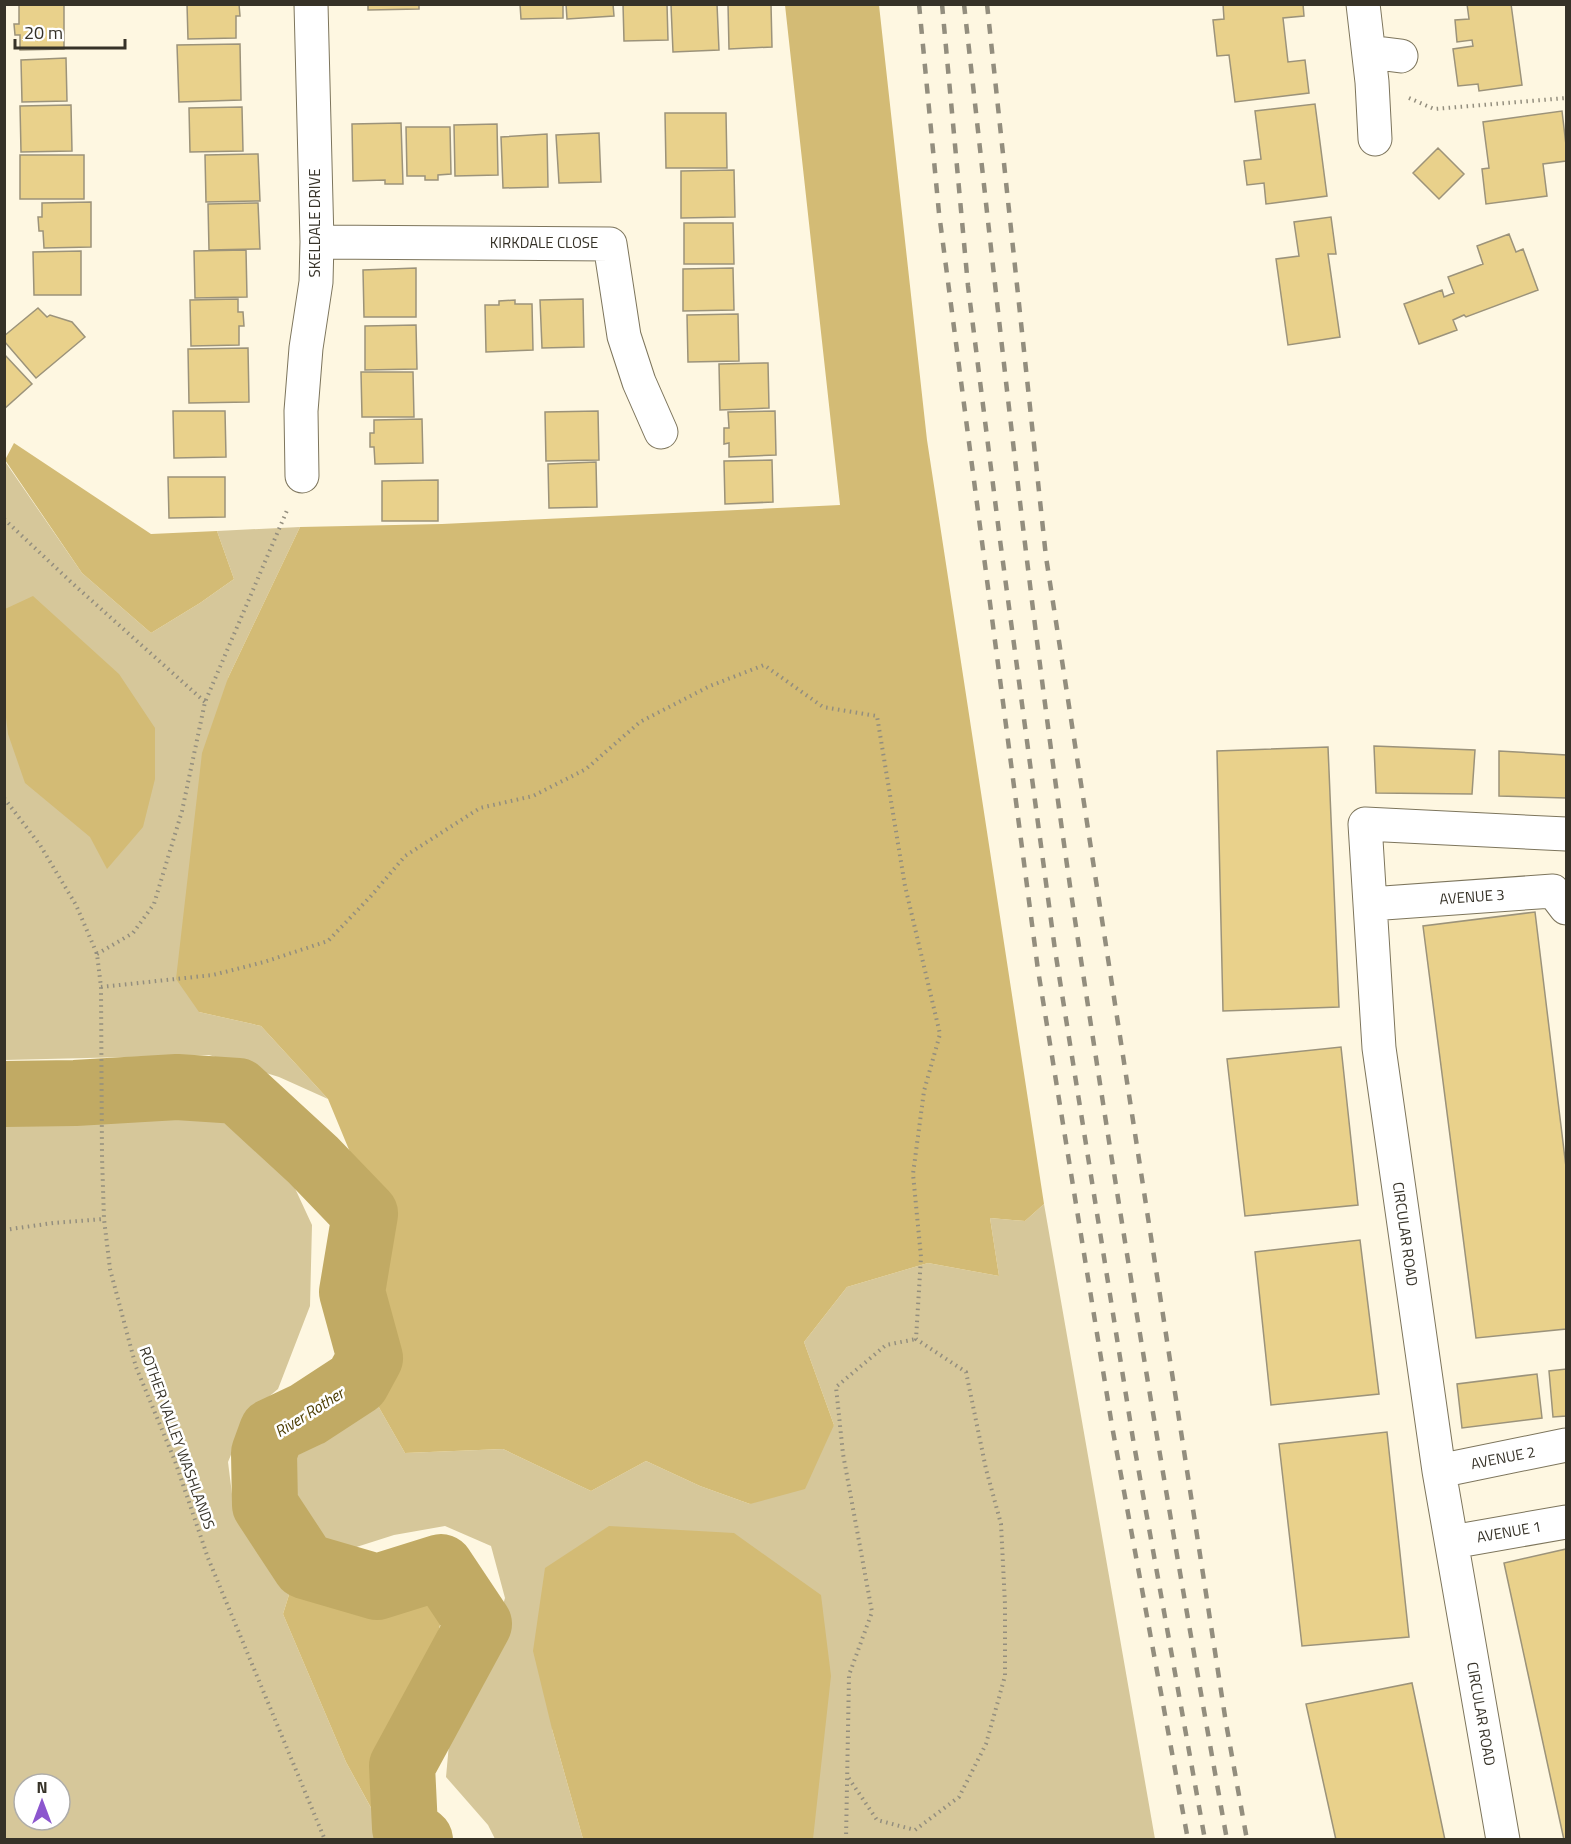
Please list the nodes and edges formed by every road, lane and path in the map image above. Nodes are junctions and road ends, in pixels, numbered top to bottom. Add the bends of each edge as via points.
1 (311, 4) edge
2 (1363, 4) edge
3 (1401, 57) dead end
4 (1371, 67) junction
5 (1566, 98) edge
6 (1375, 139) dead end
7 (317, 242) junction
8 (661, 432) dead end
9 (302, 476) joint
10 (4, 519) edge
11 (205, 702) junction
12 (4, 798) edge
13 (1566, 834) edge
14 (1370, 904) junction
15 (1566, 908) edge
16 (97, 954) junction
17 (101, 987) junction
18 (104, 1219) junction
19 (4, 1230) edge
20 (916, 1339) junction
21 (1566, 1445) edge
22 (1439, 1471) junction
23 (1566, 1522) edge
24 (1452, 1542) junction
25 (848, 1777) junction
26 (325, 1839) edge
27 (846, 1839) edge
28 (1503, 1839) edge

1 - 7 street, SKELDALE DRIVE
2 - 4 street
3 - 4 street
4 - 5 path via 1434,109
4 - 6 street
7 - 8 street, KIRKDALE CLOSE via 610,244 624,336
7 - 9 street, SKELDALE DRIVE via 301,411
9 - 11 path
10 - 11 path
11 - 16 path via 182,811 154,904 133,933
12 - 16 path, ROTHER VALLEY WASHLANDS via 40,845 76,905
13 - 14 street, CIRCULAR ROAD via 1365,824
14 - 15 street, AVENUE 3 via 1553,891
14 - 22 street, CIRCULAR ROAD via 1379,1048
16 - 17 path, ROTHER VALLEY WASHLANDS
17 - 18 path, ROTHER VALLEY WASHLANDS
17 - 20 path via 213,975 328,941 405,856 480,808 533,796 586,769 640,722 710,686 764,665 823,707 877,716 905,886 940,1034 924,1091 913,1174 921,1257
18 - 19 path
18 - 26 path, ROTHER VALLEY WASHLANDS via 110,1269 136,1367 175,1461 208,1558
20 - 25 path via 886,1345 836,1388 843,1454 872,1612 849,1674
20 - 25 path via 966,1372 1001,1524 1005,1676 986,1744 959,1797 915,1830 877,1820
21 - 22 street, AVENUE 2
22 - 24 street, CIRCULAR ROAD
23 - 24 street, AVENUE 1
24 - 28 street, CIRCULAR ROAD
25 - 27 path

